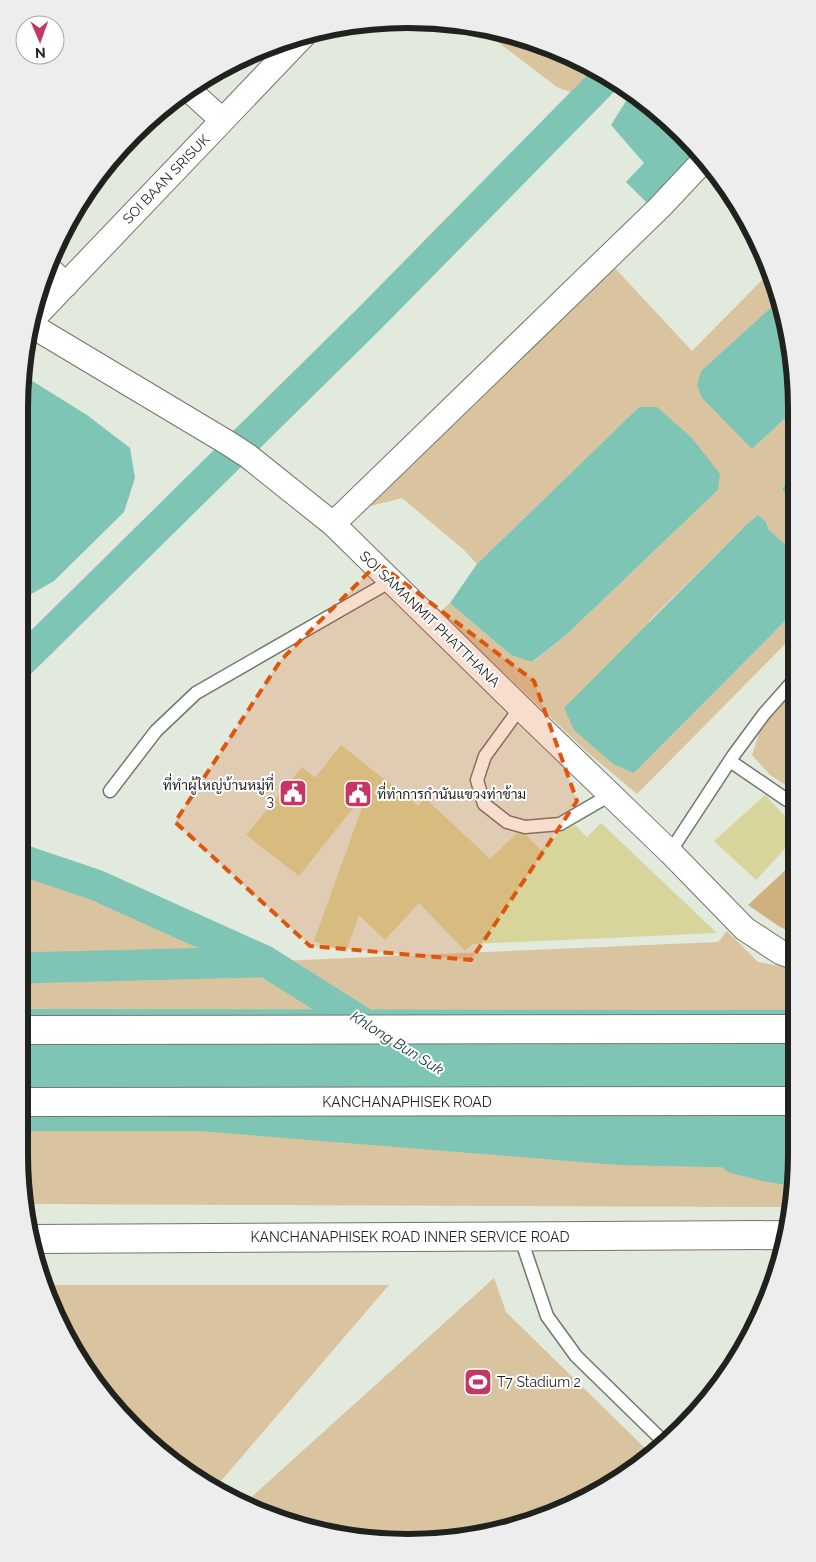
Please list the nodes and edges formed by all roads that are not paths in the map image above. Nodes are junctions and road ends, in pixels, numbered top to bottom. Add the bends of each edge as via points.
1 (293, 46) edge
2 (194, 94) edge
3 (222, 120) junction
4 (700, 164) edge
5 (53, 272) edge
6 (66, 285) junction
7 (39, 313) edge
8 (36, 328) edge
9 (333, 524) junction
10 (392, 581) junction
11 (788, 687) edge
12 (520, 708) junction
13 (730, 761) junction
14 (110, 791) dead end
15 (610, 795) junction
16 (788, 800) edge
17 (670, 852) junction
18 (788, 955) edge
19 (788, 1028) edge
20 (28, 1030) edge
21 (788, 1101) edge
22 (28, 1102) edge
23 (780, 1235) edge
24 (520, 1236) junction
25 (37, 1239) edge
26 (660, 1439) edge

1 - 3 street, SOI BAAN SRISUK
2 - 3 street
3 - 6 street, SOI BAAN SRISUK
4 - 9 street
5 - 6 street
6 - 7 street, SOI BAAN SRISUK
8 - 9 street, SOI SAMANMIT PHATTHANA via 248,456
9 - 10 street, SOI SAMANMIT PHATTHANA
10 - 12 street, SOI SAMANMIT PHATTHANA
10 - 14 lane via 196,693 156,731
11 - 13 lane
12 - 15 street, SOI SAMANMIT PHATTHANA
12 - 15 lane via 485,756 477,780 484,804 506,822 525,827 560,824
13 - 16 lane
13 - 17 lane
15 - 17 street, SOI SAMANMIT PHATTHANA
17 - 18 street, SOI SAMANMIT PHATTHANA via 745,929
19 - 20 main road
21 - 22 main road, KANCHANAPHISEK ROAD
23 - 24 main road, KANCHANAPHISEK ROAD INNER SERVICE ROAD
24 - 25 main road, KANCHANAPHISEK ROAD INNER SERVICE ROAD
24 - 26 lane via 547,1316 576,1356

